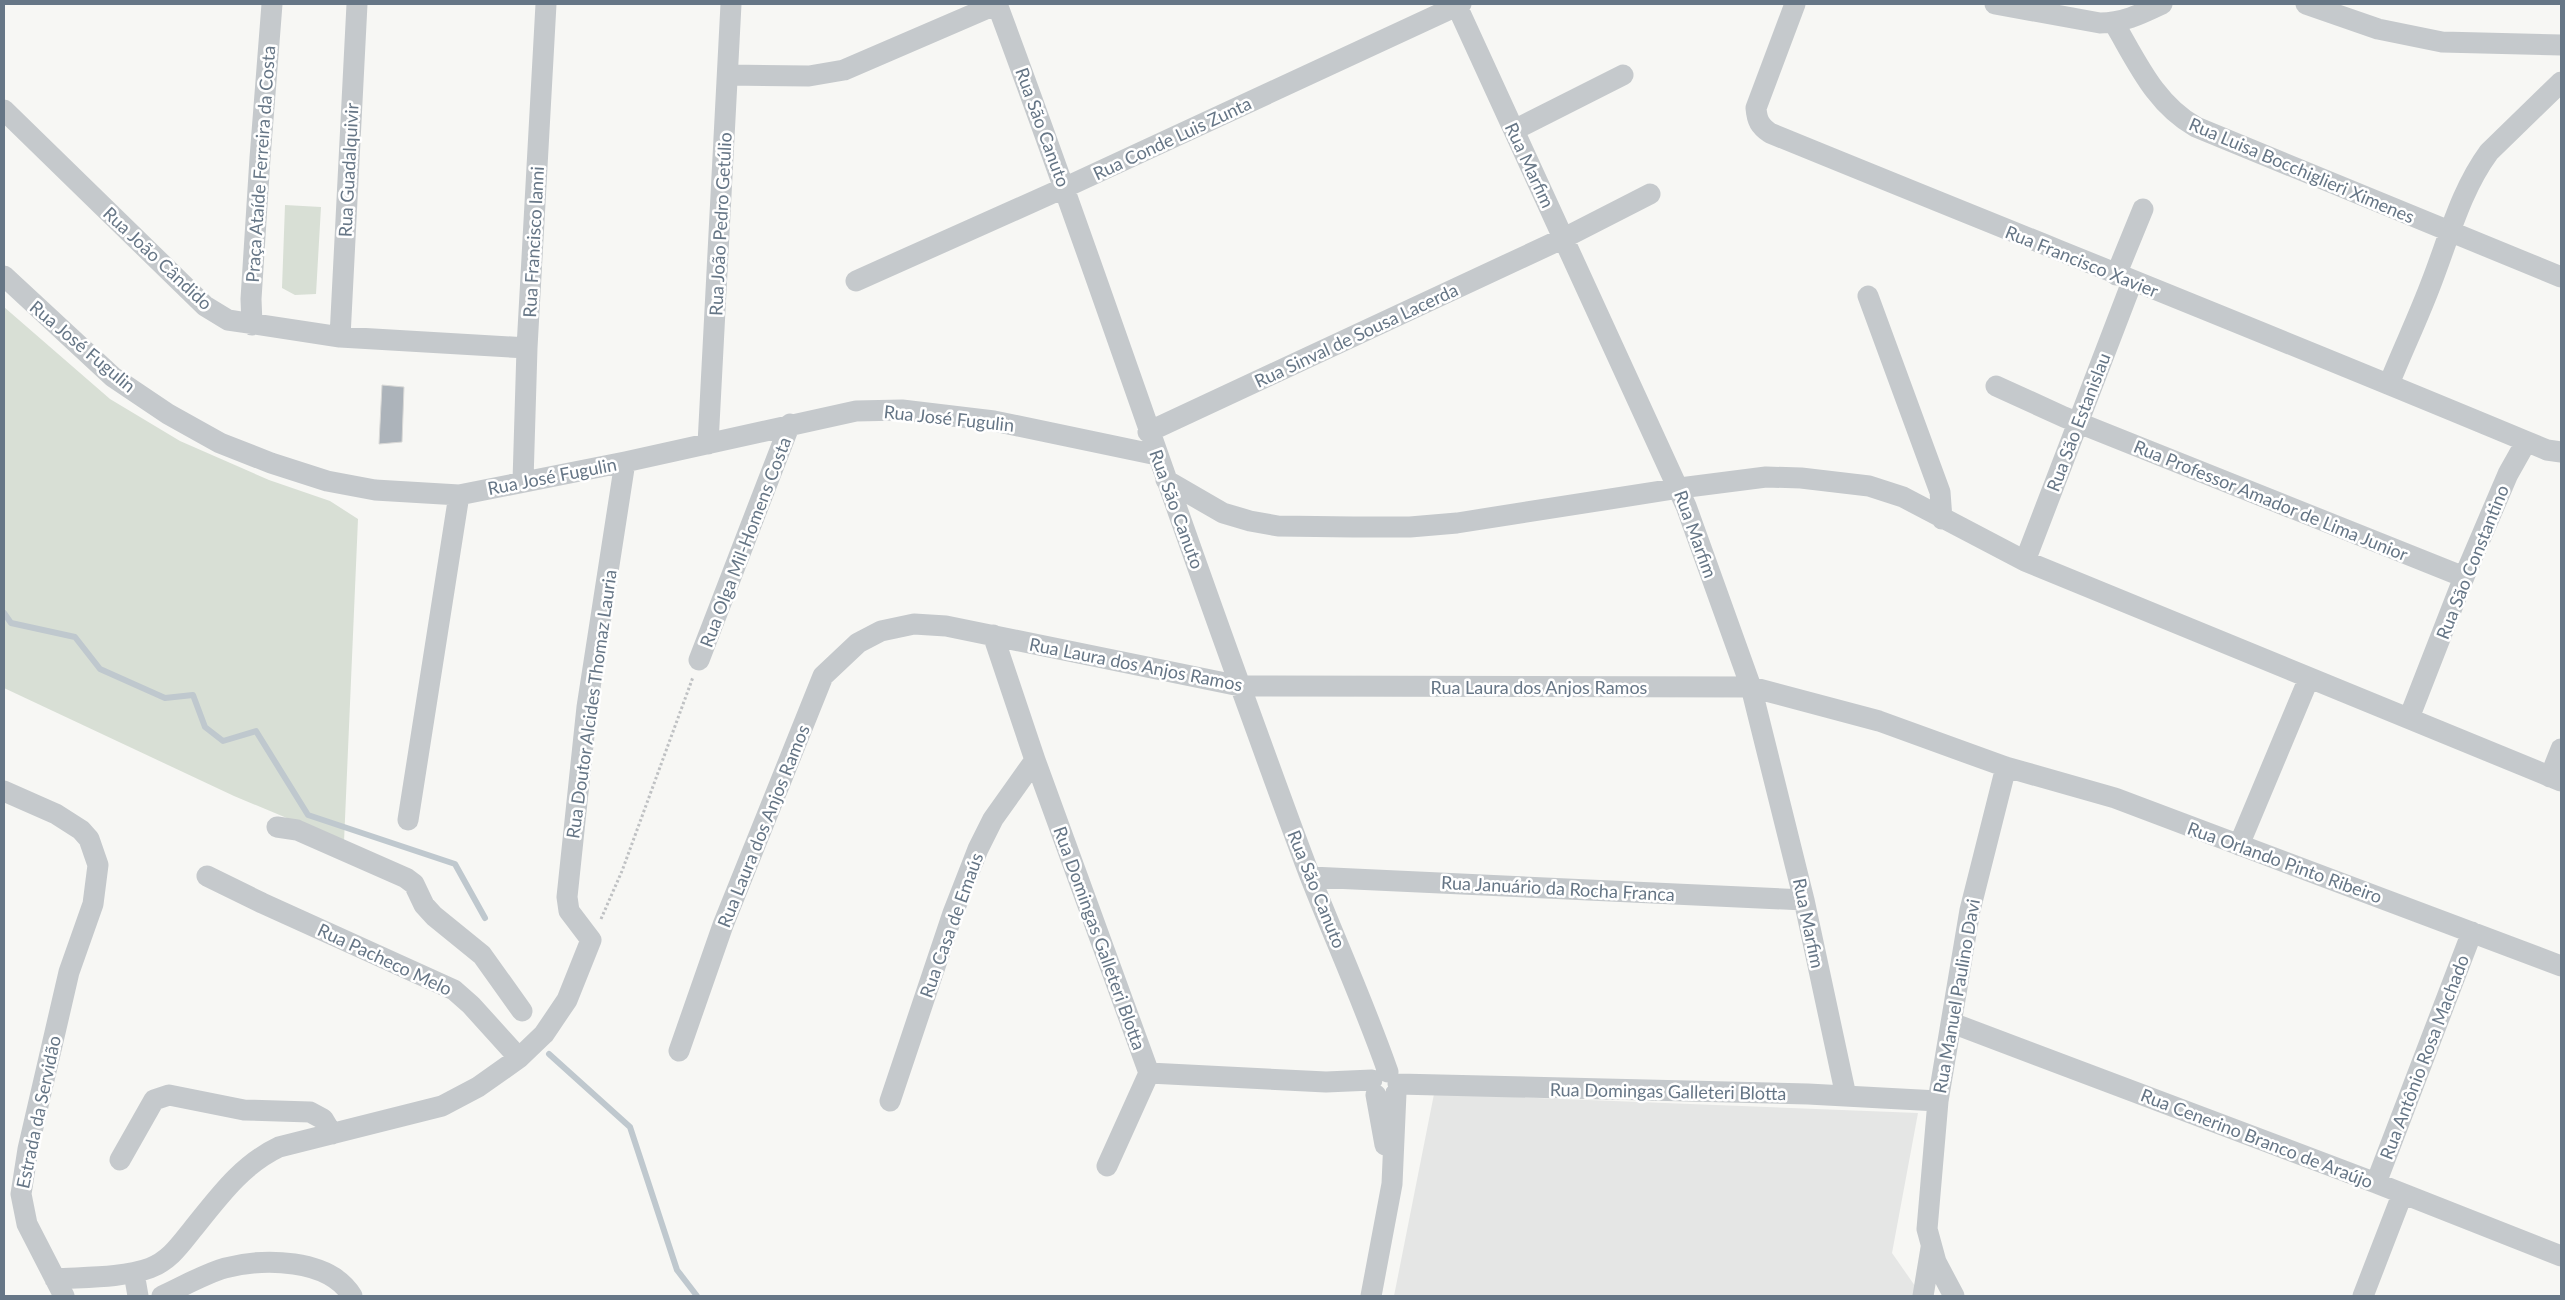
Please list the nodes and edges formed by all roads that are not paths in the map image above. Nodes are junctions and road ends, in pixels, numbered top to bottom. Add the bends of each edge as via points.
1 (272, 4) edge
2 (357, 4) edge
3 (546, 4) edge
4 (731, 4) edge
5 (997, 4) edge
6 (1458, 4) edge
7 (1794, 4) edge
8 (1995, 4) edge
9 (2162, 4) edge
10 (2306, 4) edge
11 (2114, 23) junction
12 (2561, 45) edge
13 (728, 75) junction
14 (1622, 75) dead end
15 (2561, 82) edge
16 (4, 110) edge
17 (1514, 130) junction
18 (1066, 187) junction
19 (1650, 194) dead end
20 (2143, 209) dead end
21 (2451, 231) junction
22 (1564, 238) junction
23 (4, 276) edge
24 (2561, 277) edge
25 (2124, 279) junction
26 (856, 281) dead end
27 (1868, 296) dead end
28 (252, 325) junction
29 (340, 337) junction
30 (527, 348) junction
31 (2389, 384) junction
32 (1996, 386) dead end
33 (2078, 422) junction
34 (790, 424) junction
35 (1148, 432) junction
36 (2526, 442) junction
37 (708, 444) junction
38 (2561, 452) edge
39 (1157, 455) junction
40 (625, 462) junction
41 (1166, 480) junction
42 (523, 481) junction
43 (1680, 488) junction
44 (459, 495) junction
45 (1942, 518) junction
46 (2025, 562) junction
47 (2464, 577) junction
48 (993, 635) junction
49 (699, 660) road end
50 (2309, 678) junction
51 (1240, 686) junction
52 (1751, 687) junction
53 (2409, 718) junction
54 (2561, 750) edge
55 (1035, 760) junction
56 (2006, 767) junction
57 (2556, 779) edge
58 (4, 790) edge
59 (408, 820) dead end
60 (277, 827) dead end
61 (2239, 845) junction
62 (207, 876) dead end
63 (1311, 877) junction
64 (1804, 900) junction
65 (2472, 932) junction
66 (591, 940) joint
67 (2561, 966) edge
68 (522, 1011) dead end
69 (1952, 1023) junction
70 (679, 1051) dead end
71 (519, 1058) junction
72 (1149, 1073) junction
73 (1382, 1084) junction
74 (1846, 1096) junction
75 (890, 1101) dead end
76 (1938, 1101) junction
77 (332, 1134) junction
78 (120, 1160) dead end
79 (1107, 1166) dead end
80 (2376, 1183) junction
81 (2402, 1195) junction
82 (1929, 1239) junction
83 (2561, 1256) edge
84 (134, 1273) junction
85 (59, 1288) edge
86 (1952, 1294) edge
87 (138, 1296) edge
88 (162, 1296) edge
89 (352, 1296) edge
90 (1371, 1296) edge
91 (1923, 1296) edge
92 (2363, 1296) edge

1 - 28 street, Praça Ataíde Ferreira da Costa via 251,299
2 - 29 street, Rua Guadalquivir
3 - 30 street, Rua Francisco Ianni
4 - 13 street, Rua João Pedro Getúlio
5 - 13 street via 844,70 809,76
5 - 18 street, Rua São Canuto
6 - 17 street, Rua Marfim
6 - 18 street, Rua Conde Luis Zunta
7 - 25 street, Rua Francisco Xavier via 1756,108 1761,126 1770,134
8 - 11 street
9 - 11 street
10 - 12 street via 2378,29 2433,40
11 - 21 street, Rua Luisa Bocchiglieri Ximenes via 2146,79 2179,118 2313,177
13 - 37 street, Rua João Pedro Getúlio
14 - 17 street
15 - 21 street via 2480,163
16 - 28 street, Rua João Cândido via 205,306 228,320
17 - 22 street, Rua Marfim
18 - 26 street, Rua Conde Luis Zunta
18 - 35 street, Rua São Canuto
19 - 22 street, Rua Sinval de Sousa Lacerda
20 - 25 street, Rua São Estanislau
21 - 24 street, Rua Luisa Bocchiglieri Ximenes
21 - 31 street
22 - 35 street, Rua Sinval de Sousa Lacerda
22 - 43 street, Rua Marfim
23 - 44 street, Rua José Fugulin via 113,377 168,414 220,443 327,481 375,490
25 - 31 street, Rua Francisco Xavier
25 - 33 street, Rua São Estanislau
27 - 45 street via 1940,492
28 - 29 street, Rua João Cândido
29 - 30 street, Rua João Cândido
30 - 42 street, Rua Francisco Ianni
31 - 36 street, Rua Francisco Xavier
32 - 33 street, Rua Professor Amador de Lima Junior
33 - 46 street, Rua São Estanislau
33 - 47 street, Rua Professor Amador de Lima Junior
34 - 37 street, Rua José Fugulin
34 - 39 street, Rua José Fugulin via 856,411 902,410 1002,422
34 - 49 street, Rua Olga Mil-Homens Costa
35 - 39 street, Rua São Canuto
36 - 38 street
36 - 47 street, Rua São Constantino via 2508,474
37 - 40 street, Rua José Fugulin
39 - 41 street, Rua São Canuto
40 - 42 street, Rua José Fugulin
40 - 66 street, Rua Doutor Alcides Thomaz Lauria via 588,707 567,897 570,911
41 - 43 street via 1224,513 1278,526 1410,527 1457,523
41 - 51 street, Rua São Canuto
42 - 44 street, Rua José Fugulin
43 - 45 street via 1766,477 1801,478 1869,486 1903,498
43 - 52 street, Rua Marfim
44 - 59 street
45 - 46 street
46 - 50 street
47 - 53 street, Rua São Constantino
48 - 51 street, Rua Laura dos Anjos Ramos
48 - 55 street, Rua Domingas Galleteri Blotta
48 - 70 street, Rua Laura dos Anjos Ramos via 914,624 882,631 858,643 823,676 723,925
50 - 53 street
50 - 61 street
51 - 52 street, Rua Laura dos Anjos Ramos
51 - 63 street, Rua São Canuto
52 - 56 street, Rua Laura dos Anjos Ramos via 1879,721
52 - 64 street, Rua Marfim
53 - 57 street
54 - 57 street
55 - 72 street, Rua Domingas Galleteri Blotta
55 - 75 street, Rua Casa de Emaús via 993,819 978,849 953,913
56 - 61 street, Rua Orlando Pinto Ribeiro via 2115,798
56 - 69 street, Rua Manuel Paulino Davi via 1970,910
58 - 85 street, Estrada da Servidão via 56,814 81,830 89,839 98,865 93,904 68,972 20,1194 27,1224
60 - 68 street via 298,830 414,884 424,905 434,916 482,954
61 - 65 street, Rua Orlando Pinto Ribeiro
62 - 71 street, Rua Pacheco Melo via 454,990
63 - 64 street, Rua Januário da Rocha Franca
63 - 73 street, Rua São Canuto via 1367,1011
64 - 74 street, Rua Marfim
65 - 67 street, Rua Orlando Pinto Ribeiro
65 - 80 street, Rua Antônio Rosa Machado
66 - 71 street, Estrada da Servidão via 567,1000 544,1034
69 - 76 street, Rua Manuel Paulino Davi
69 - 80 street, Rua Cenerino Branco de Araújo
71 - 77 street, Estrada da Servidão via 442,1106
72 - 73 street, Rua Domingas Galleteri Blotta
72 - 79 street
73 - 74 street, Rua Domingas Galleteri Blotta
73 - 90 street, Rua São Canuto via 1392,1184
74 - 76 street, Rua Domingas Galleteri Blotta
76 - 82 street, Rua Manuel Paulino Davi
77 - 78 street via 322,1119 310,1112 244,1110 169,1095 154,1100
77 - 84 street, Estrada da Servidão via 280,1147 251,1162 171,1255 151,1268
80 - 81 street, Rua Cenerino Branco de Araújo
81 - 83 street, Rua Cenerino Branco de Araújo
81 - 92 street
82 - 86 street
82 - 91 street, Rua Manuel Paulino Davi
84 - 85 street, Estrada da Servidão
84 - 87 street
88 - 89 street via 225,1268 281,1262 308,1266 334,1279

